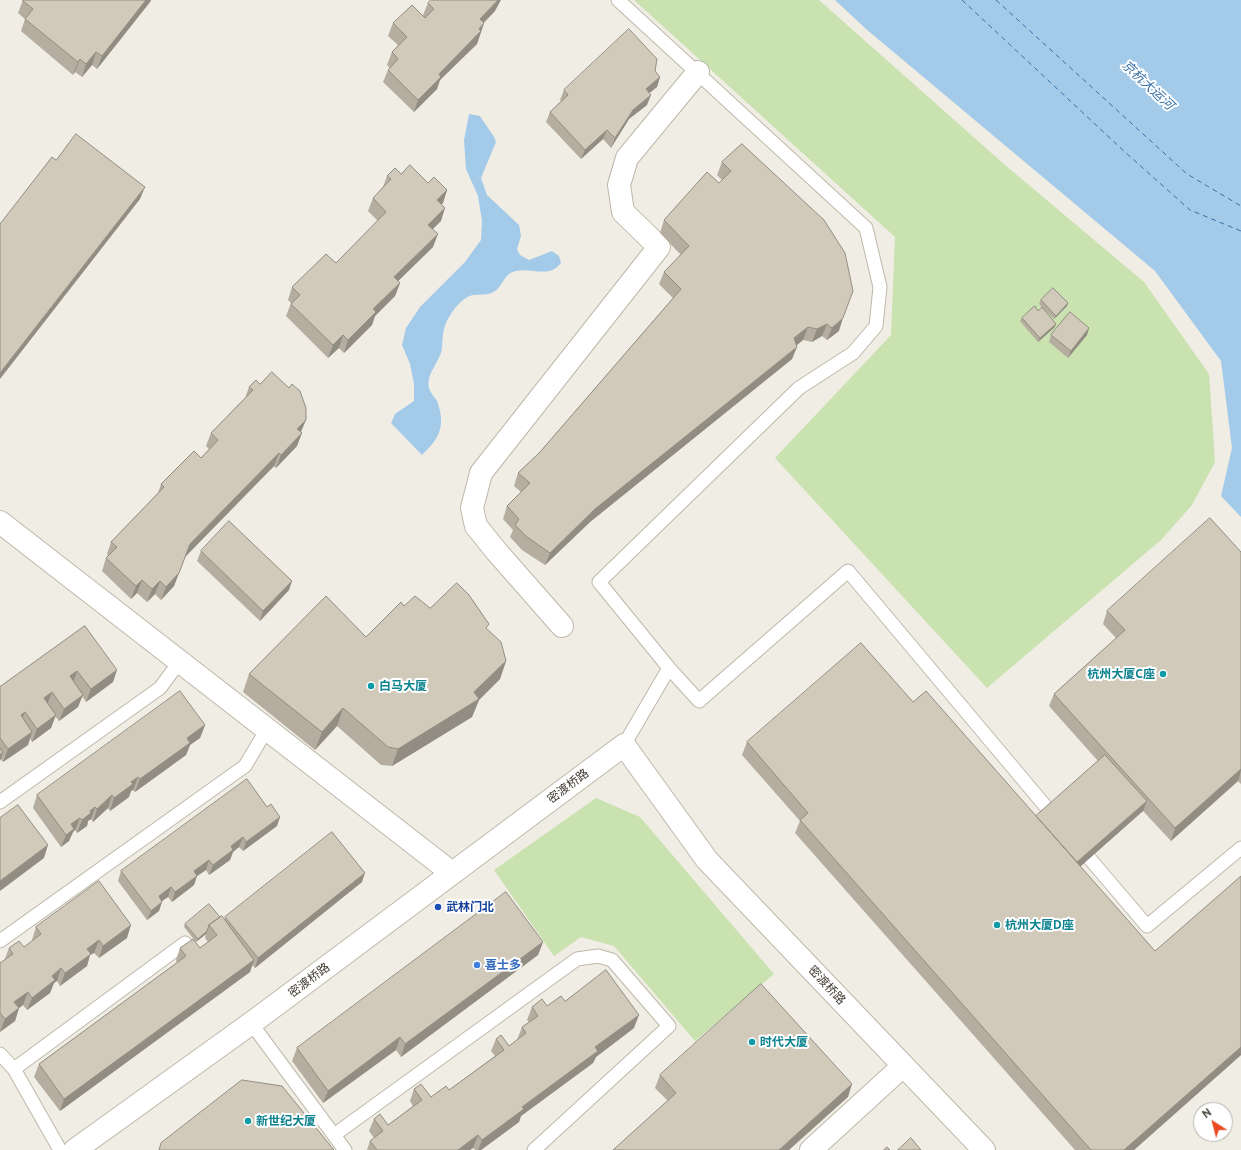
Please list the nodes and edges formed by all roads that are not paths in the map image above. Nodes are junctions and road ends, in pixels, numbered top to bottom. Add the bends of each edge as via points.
1 (618, 0) edge
2 (698, 72) junction
3 (0, 522) edge
4 (562, 626) dead end
5 (180, 661) junction
6 (669, 668) junction
7 (267, 729) junction
8 (624, 745) junction
9 (0, 802) edge
10 (1241, 848) edge
11 (452, 873) junction
12 (0, 941) edge
13 (185, 943) edge
14 (251, 1024) junction
15 (0, 1054) edge
16 (903, 1066) junction
17 (14, 1068) junction
18 (334, 1135) junction
19 (87, 1147) edge
20 (60, 1150) edge
21 (345, 1150) edge
22 (534, 1150) edge
23 (811, 1150) edge
24 (984, 1150) edge

1 - 2 lane
2 - 4 street via 627,158 619,185 623,212 659,247 481,473 472,508 476,526
2 - 6 lane via 866,228 880,287 876,326 853,354 799,388 599,582
3 - 5 street
5 - 7 street
5 - 9 lane via 160,688
6 - 8 lane
6 - 10 lane via 699,701 848,572 1147,926
7 - 11 street
7 - 12 lane via 245,766
8 - 11 street, 密渡桥路
8 - 16 street, 密渡桥路 via 707,860
11 - 14 street, 密渡桥路
13 - 17 lane
14 - 18 lane
14 - 19 street, 密渡桥路
15 - 17 lane
16 - 23 street
16 - 24 street, 密渡桥路
17 - 20 lane
18 - 21 lane
18 - 22 lane via 577,959 598,956 612,960 669,1026

